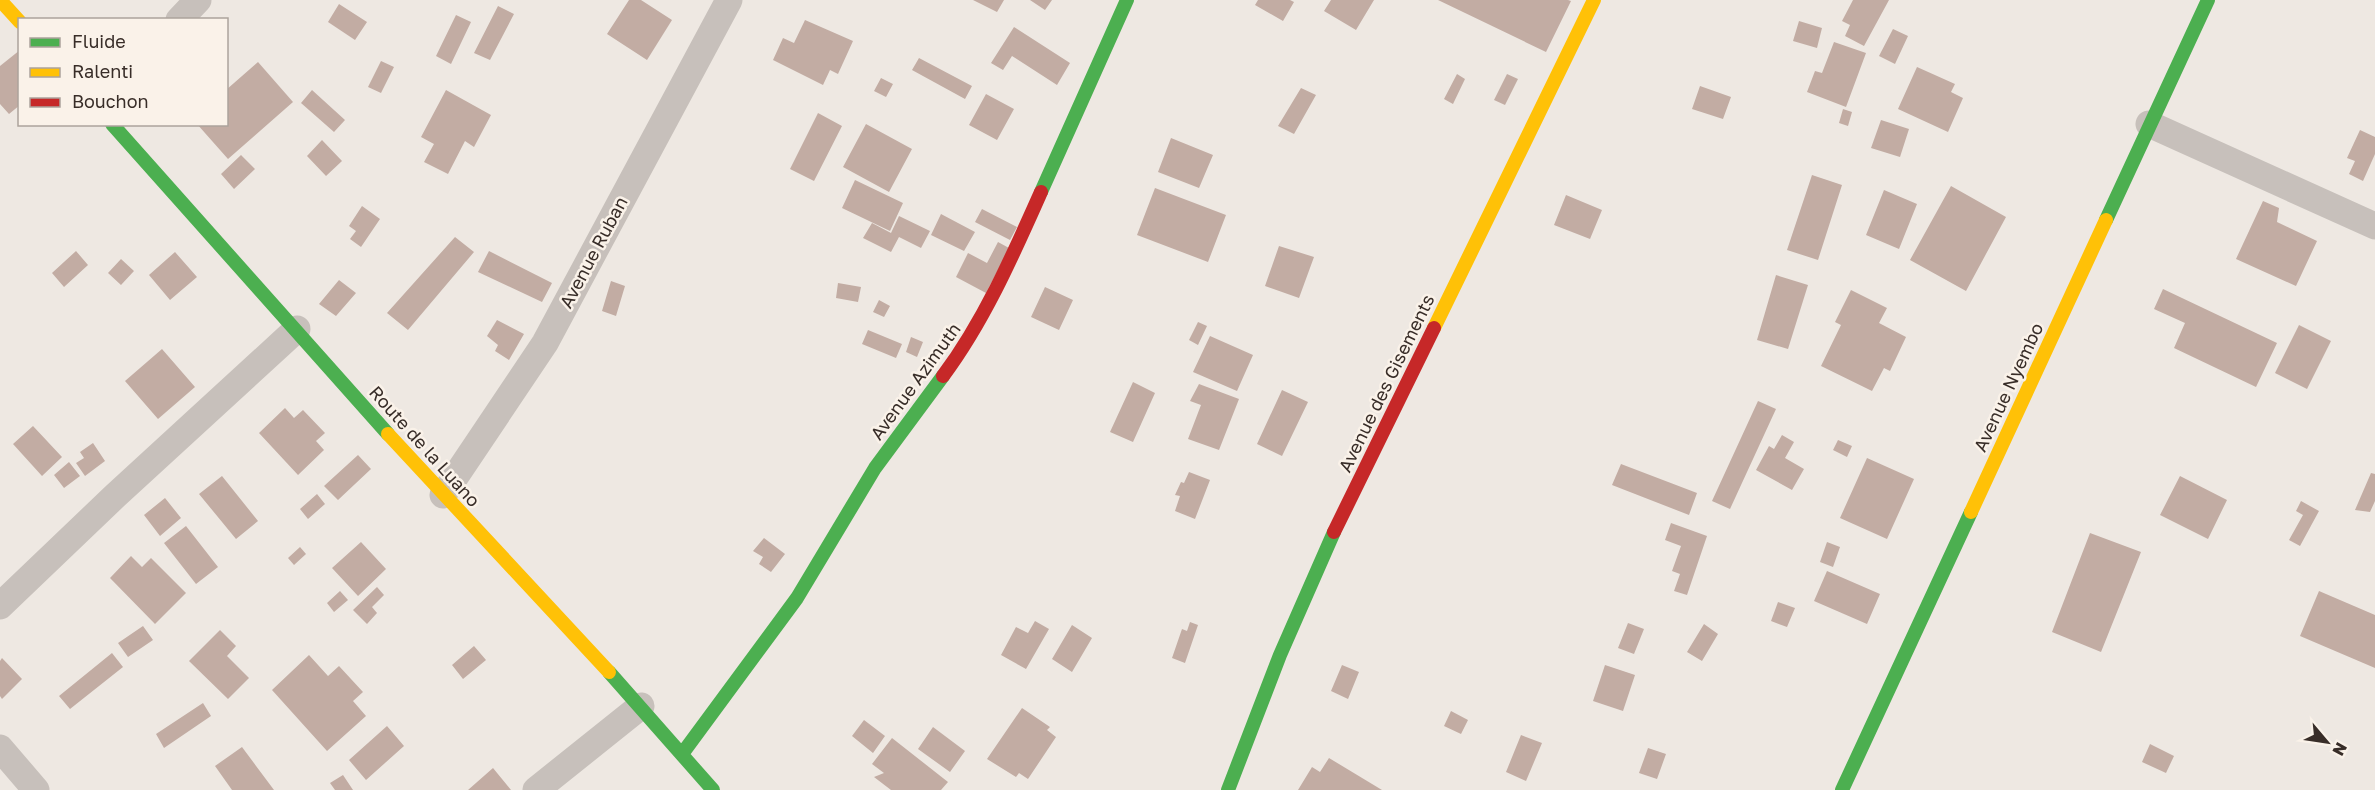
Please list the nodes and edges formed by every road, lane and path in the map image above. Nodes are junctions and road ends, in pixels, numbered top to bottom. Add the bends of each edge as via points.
1 (0, 0) edge
2 (198, 0) edge
3 (729, 0) edge
4 (1127, 0) edge
5 (1594, 0) edge
6 (2208, 0) edge
7 (180, 18) edge
8 (18, 20) edge
9 (2149, 124) junction
10 (114, 126) edge
11 (2375, 226) edge
12 (297, 329) junction
13 (443, 495) junction
14 (0, 606) edge
15 (641, 706) junction
16 (0, 748) edge
17 (682, 754) junction
18 (36, 790) edge
19 (536, 790) edge
20 (713, 790) edge
21 (1228, 790) edge
22 (1842, 790) edge

1 - 8 street
2 - 7 street
3 - 13 street, Avenue Ruban via 545,343
4 - 17 street, Avenue Azimuth via 1023,233 966,346 875,468 797,598
5 - 21 street, Avenue des Gisements via 1312,579
6 - 9 street, Avenue Nyembo
9 - 11 street
9 - 22 street, Avenue Nyembo
10 - 12 street, Route de la Luano
12 - 13 street, Route de la Luano
12 - 14 street
13 - 15 street, Route de la Luano
15 - 17 street, Route de la Luano
15 - 19 street
16 - 18 street
17 - 20 street, Route de la Luano

